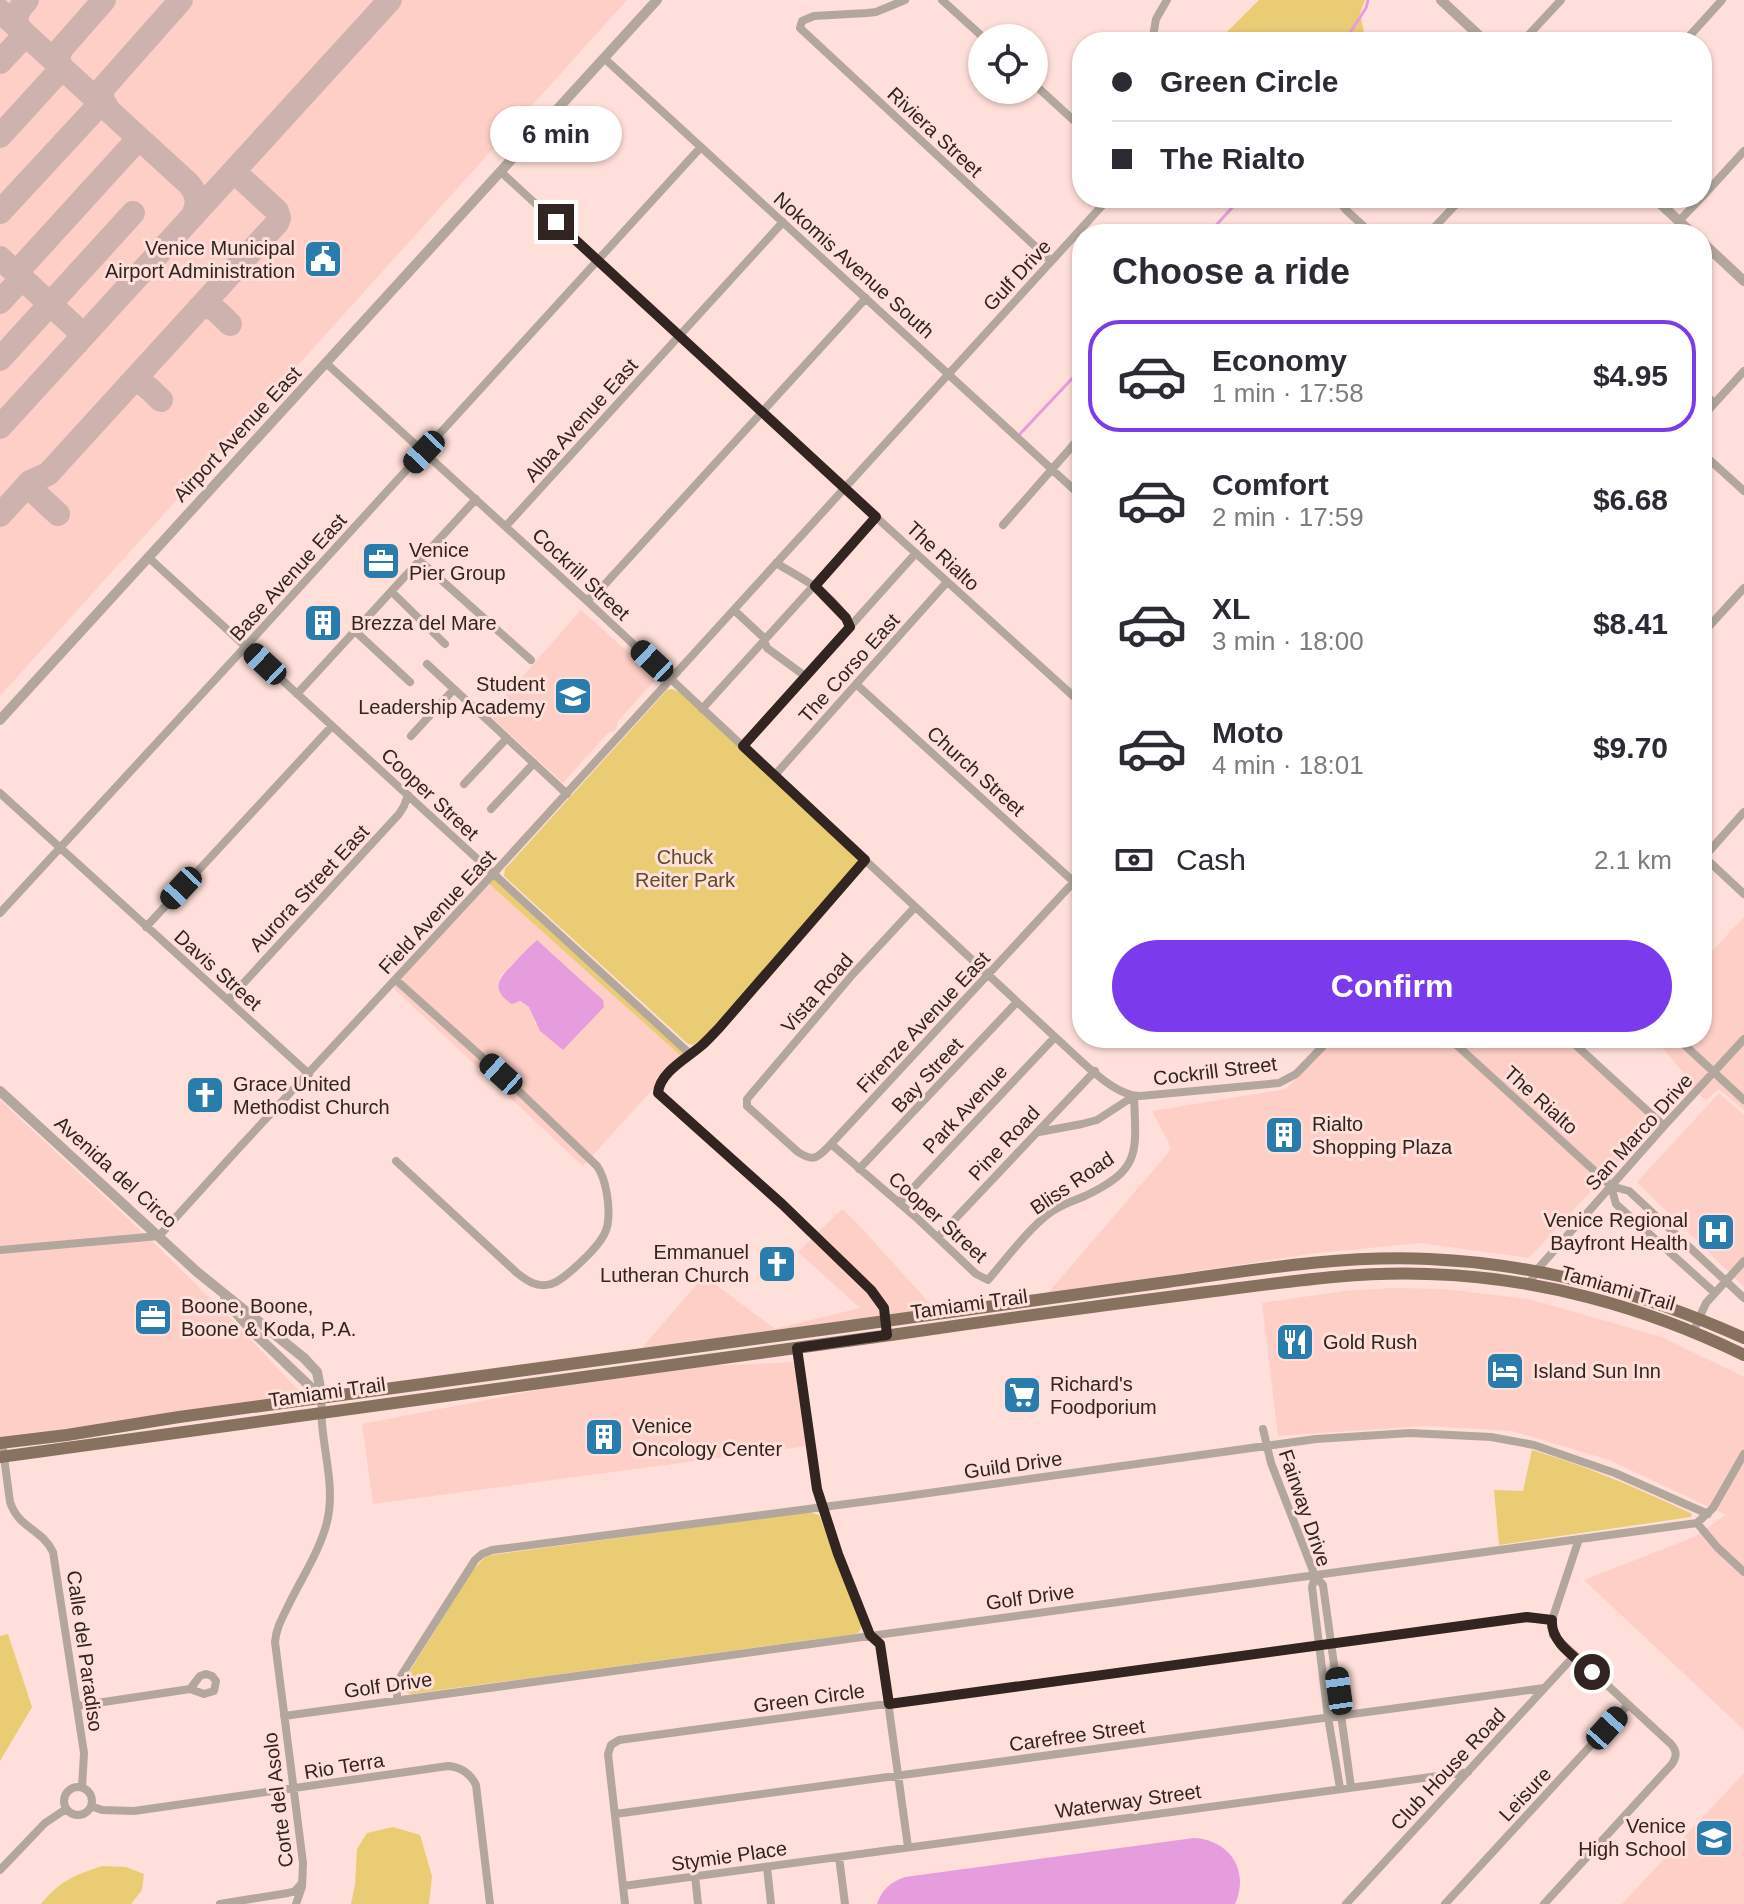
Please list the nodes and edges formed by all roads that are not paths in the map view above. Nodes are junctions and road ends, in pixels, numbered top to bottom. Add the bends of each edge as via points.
1 (657, 0) edge
2 (905, 0) edge
3 (942, 0) edge
4 (1167, 0) edge
5 (1441, 0) edge
6 (1561, 0) edge
7 (1722, 0) edge
8 (969, 24) edge
9 (1154, 32) edge
10 (1475, 32) edge
11 (1531, 32) edge
12 (1693, 32) edge
13 (604, 58) junction
14 (1048, 97) edge
15 (1072, 119) edge
16 (701, 147) junction
17 (1744, 151) edge
18 (500, 171) junction
19 (1712, 185) edge
20 (1100, 208) edge
21 (1344, 208) edge
22 (1453, 208) edge
23 (1665, 208) edge
24 (1691, 208) edge
25 (1679, 221) junction
26 (783, 222) junction
27 (1085, 224) edge
28 (1361, 224) edge
29 (1437, 224) edge
30 (1682, 224) edge
31 (1072, 238) edge
32 (1712, 251) edge
33 (597, 260) junction
34 (1051, 261) junction
35 (1744, 281) edge
36 (866, 298) junction
37 (679, 336) junction
38 (326, 363) junction
39 (1744, 371) edge
40 (948, 373) junction
41 (1714, 403) joint
42 (1712, 405) edge
43 (762, 412) junction
44 (1072, 447) edge
45 (424, 452) junction
46 (1712, 462) edge
47 (1052, 470) junction
48 (844, 488) junction
49 (1072, 488) edge
50 (1744, 491) edge
51 (476, 499) junction
52 (876, 517) junction
53 (1003, 525) dead end
54 (506, 526) junction
55 (916, 553) junction
56 (148, 557) junction
57 (420, 561) junction
58 (776, 563) junction
59 (947, 582) junction
60 (815, 586) junction
61 (1744, 588) edge
62 (392, 592) junction
63 (586, 600) junction
64 (734, 610) junction
65 (1712, 623) edge
66 (850, 627) junction
67 (355, 631) junction
68 (764, 640) junction
69 (445, 644) dead end
70 (246, 646) junction
71 (531, 660) dead end
72 (427, 664) dead end
73 (805, 676) junction
74 (671, 679) junction
75 (410, 682) dead end
76 (856, 684) junction
77 (454, 689) junction
78 (297, 694) junction
79 (1072, 695) edge
80 (702, 709) junction
81 (0, 720) edge
82 (332, 726) junction
83 (411, 736) dead end
84 (507, 738) junction
85 (743, 746) junction
86 (534, 763) junction
87 (775, 775) junction
88 (464, 784) dead end
89 (0, 793) edge
90 (567, 794) junction
91 (408, 795) junction
92 (491, 809) dead end
93 (1744, 812) edge
94 (1712, 846) edge
95 (59, 847) junction
96 (865, 860) junction
97 (1712, 864) edge
98 (493, 874) junction
99 (1072, 880) edge
100 (1072, 884) edge
101 (1744, 894) edge
102 (915, 907) junction
103 (0, 913) edge
104 (146, 927) junction
105 (988, 974) junction
106 (396, 980) junction
107 (228, 1000) junction
108 (1017, 1002) junction
109 (1055, 1037) junction
110 (1744, 1039) edge
111 (1321, 1048) edge
112 (1460, 1048) edge
113 (1579, 1048) edge
114 (1688, 1048) edge
115 (690, 1054) junction
116 (1095, 1071) junction
117 (1713, 1072) junction
118 (309, 1074) junction
119 (0, 1091) edge
120 (1134, 1096) junction
121 (1744, 1100) edge
122 (1664, 1126) junction
123 (1039, 1132) junction
124 (831, 1144) junction
125 (396, 1161) dead end
126 (859, 1169) junction
127 (1611, 1186) junction
128 (899, 1203) junction
129 (1639, 1225) junction
130 (1665, 1225) junction
131 (159, 1236) junction
132 (938, 1237) junction
133 (0, 1250) edge
134 (1744, 1261) edge
135 (1536, 1271) junction
136 (988, 1280) joint
137 (1726, 1281) junction
138 (1529, 1285) junction
139 (1715, 1293) junction
140 (1744, 1298) edge
141 (1699, 1318) junction
142 (886, 1320) junction
143 (1693, 1332) junction
144 (887, 1335) junction
145 (1744, 1338) edge
146 (797, 1348) junction
147 (1744, 1355) edge
148 (322, 1398) junction
149 (321, 1413) junction
150 (1263, 1429) dead end
151 (1, 1442) edge
152 (1267, 1446) junction
153 (1744, 1454) edge
154 (2, 1457) edge
155 (822, 1507) junction
156 (1708, 1514) junction
157 (1697, 1523) junction
158 (1579, 1539) junction
159 (1744, 1572) edge
160 (1315, 1576) junction
161 (1552, 1620) junction
162 (870, 1635) junction
163 (1332, 1644) junction
164 (1319, 1645) junction
165 (1574, 1656) junction
166 (1544, 1688) junction
167 (190, 1689) dead end
168 (397, 1700) junction
169 (889, 1704) junction
170 (1628, 1705) junction
171 (77, 1706) junction
172 (1342, 1715) junction
173 (284, 1716) junction
174 (1328, 1717) junction
175 (1468, 1772) junction
176 (899, 1775) junction
177 (82, 1787) junction
178 (1351, 1787) junction
179 (1340, 1788) junction
180 (293, 1789) junction
181 (91, 1806) junction
182 (66, 1809) junction
183 (615, 1814) junction
184 (908, 1847) junction
185 (839, 1857) junction
186 (767, 1867) junction
187 (0, 1870) edge
188 (695, 1876) junction
189 (303, 1880) junction
190 (623, 1886) junction
191 (220, 1904) edge
192 (296, 1904) edge
193 (490, 1904) edge
194 (625, 1904) edge
195 (698, 1904) edge
196 (771, 1904) edge
197 (845, 1904) edge
198 (1346, 1904) edge
199 (1445, 1904) edge
200 (1544, 1904) edge

1 - 13 street, Airport Avenue East
2 - 34 street, Riviera Street via 867,13 811,16 800,24
3 - 8 street
4 - 9 street
5 - 10 street
6 - 11 street
7 - 12 street
13 - 16 street, Nokomis Avenue South
13 - 18 street, Airport Avenue East
14 - 15 street
16 - 26 street, Nokomis Avenue South
16 - 33 street, Base Avenue East
17 - 19 street
18 - 33 street, The Rialto
18 - 38 street, Airport Avenue East
20 - 27 street, Gulf Drive
21 - 28 street
22 - 29 street
23 - 25 street
24 - 25 street
25 - 30 street
26 - 36 street, Nokomis Avenue South
26 - 37 street, Alba Avenue East
31 - 34 street, Gulf Drive
32 - 35 street
33 - 37 street, The Rialto
33 - 45 street, Base Avenue East
34 - 40 street, Gulf Drive
36 - 40 street, Nokomis Avenue South
36 - 43 street
37 - 43 street, The Rialto
37 - 54 street, Alba Avenue East
38 - 45 street, Cockrill Street
38 - 56 street, Airport Avenue East
39 - 41 street
40 - 47 street, Nokomis Avenue South
40 - 48 street, Gulf Drive
41 - 42 street
43 - 48 street, The Rialto
43 - 63 street
44 - 47 street
45 - 51 street, Cockrill Street
45 - 70 street, Base Avenue East
46 - 50 street
47 - 49 street, Nokomis Avenue South
47 - 53 street
48 - 52 street, The Rialto
48 - 58 street, Field Avenue East
51 - 54 street, Cockrill Street
51 - 57 street
52 - 55 street, The Rialto
52 - 60 street
54 - 63 street, Cockrill Street
55 - 59 street, The Rialto
55 - 66 street
56 - 70 street, Cooper Street
56 - 81 street, Airport Avenue East
57 - 62 street
57 - 71 street
58 - 60 street
58 - 64 street, Field Avenue East
59 - 76 street, The Corso East
59 - 79 street, The Rialto
60 - 66 street
60 - 68 street
61 - 65 street
62 - 67 street
62 - 69 street
63 - 74 street, Cockrill Street
64 - 68 street
64 - 74 street, Field Avenue East
66 - 73 street
67 - 75 street
67 - 78 street
68 - 73 street via 767,648
68 - 80 street
70 - 78 street, Cooper Street
70 - 95 street, Base Avenue East
72 - 77 street
73 - 85 street
74 - 80 street, Cockrill Street
74 - 90 street, Field Avenue East
76 - 87 street, The Corso East
76 - 99 street, Church Street
77 - 83 street
77 - 84 street
78 - 82 street, Cooper Street
80 - 85 street, Cockrill Street
82 - 91 street, Cooper Street
82 - 104 street
84 - 86 street
84 - 88 street
85 - 87 street, Cockrill Street
86 - 90 street
86 - 92 street
87 - 96 street, Cockrill Street
89 - 95 street, Davis Street
90 - 98 street, Field Avenue East
91 - 98 street, Cooper Street
91 - 107 street, Aurora Street East via 399,814
93 - 94 street
95 - 103 street, Base Avenue East
95 - 104 street, Davis Street
96 - 102 street, Cockrill Street
96 - 115 street via 719,1028
97 - 101 street
98 - 106 street, Field Avenue East
98 - 115 street, Cooper Street
100 - 105 street, Firenze Avenue East
102 - 105 street, Cockrill Street
102 - 124 street, Vista Road via 746,1102 808,1158
104 - 107 street, Davis Street
105 - 108 street, Cockrill Street
105 - 124 street, Firenze Avenue East
106 - 118 street, Field Avenue East
106 - 125 street via 597,1166 603,1175 608,1222 602,1238 562,1279 531,1283
107 - 118 street, Davis Street
108 - 109 street, Cockrill Street
108 - 126 street, Bay Street
109 - 116 street, Cockrill Street
109 - 128 street, Park Avenue
110 - 117 street, San Marco Drive
111 - 120 street, Cockrill Street via 1279,1083
112 - 127 street, The Rialto
113 - 122 street
114 - 117 street
115 - 142 street via 659,1085 658,1093 871,1290
116 - 120 street, Cockrill Street via 1117,1090
116 - 123 street, Pine Road
117 - 121 street
117 - 122 street, San Marco Drive
118 - 131 street, Field Avenue East
119 - 131 street, Avenida del Circo
120 - 123 street, Cockrill Street via 1097,1120
120 - 136 street, Bliss Road via 1135,1146 1128,1164 1100,1187 1048,1213
122 - 127 street, San Marco Drive
123 - 132 street, Pine Road
124 - 126 street, Cooper Street
126 - 128 street, Cooper Street
127 - 129 street, The Rialto via 1616,1204
127 - 130 street, The Rialto via 1629,1191
127 - 135 street, San Marco Drive
128 - 132 street, Cooper Street
129 - 130 street via 1656,1230
129 - 139 street, The Rialto
130 - 137 street, The Rialto
131 - 133 street
131 - 148 street, Avenida del Circo via 311,1365
132 - 136 street, Cooper Street
134 - 137 street
135 - 138 street, San Marco Drive
135 - 141 main road, Tamiami Trail via 1622,1291
135 - 142 main road, Tamiami Trail via 1429,1259 1328,1262
137 - 139 street
137 - 140 street, The Rialto
138 - 143 main road, Tamiami Trail via 1584,1296
138 - 144 main road, Tamiami Trail via 1428,1274 1331,1276
139 - 141 street
141 - 143 street
141 - 145 main road, Tamiami Trail
142 - 144 street
142 - 148 main road, Tamiami Trail
143 - 147 main road, Tamiami Trail
144 - 146 main road, Tamiami Trail
146 - 149 main road, Tamiami Trail
146 - 155 street
148 - 149 street, Corte del Asolo
148 - 151 main road, Tamiami Trail
149 - 154 main road, Tamiami Trail
149 - 173 street, Corte del Asolo via 329,1510 275,1636
150 - 152 street, Fairway Drive
151 - 154 street, Calle del Paradiso
152 - 155 street, Guild Drive
152 - 156 street, Guild Drive via 1410,1433 1506,1439 1567,1455
152 - 160 street, Fairway Drive
153 - 156 street
154 - 171 street, Calle del Paradiso via 13,1510 53,1552
155 - 162 street
155 - 168 street, Guild Drive via 482,1554 401,1676
156 - 157 street
157 - 158 street, Golf Drive
157 - 159 street
158 - 160 street, Golf Drive
158 - 161 street
160 - 162 street, Golf Drive
160 - 163 street via 1323,1585
160 - 164 street, Fairway Drive
161 - 163 street, Green Circle via 1522,1618
161 - 165 street via 1555,1637
162 - 168 street, Golf Drive
162 - 169 street via 880,1644
163 - 164 street, Green Circle
163 - 172 street
164 - 169 street, Green Circle
164 - 174 street, Fairway Drive
165 - 166 street, Club House Road
165 - 170 street
166 - 172 street, Carefree Street
166 - 175 street, Club House Road
167 - 171 street
168 - 173 street, Golf Drive
169 - 176 street
169 - 183 street, Green Circle via 619,1740 608,1754
170 - 199 street, Leisure
170 - 200 street via 1671,1744 1675,1760
171 - 177 street, Calle del Paradiso via 84,1753
172 - 174 street, Carefree Street
172 - 178 street
173 - 180 street, Corte del Asolo
174 - 176 street, Carefree Street
174 - 179 street, Fairway Drive
175 - 178 street, Waterway Street
175 - 198 street, Club House Road
176 - 183 street, Carefree Street
176 - 184 street
177 - 181 street via 90,1794
177 - 182 street via 67,1791
178 - 179 street, Waterway Street
179 - 184 street, Waterway Street
180 - 181 street, Rio Terra via 134,1811
180 - 189 street, Corte del Asolo
180 - 193 street, Rio Terra via 448,1766 464,1770 477,1790
181 - 182 street via 81,1814
182 - 187 street
183 - 190 street, Green Circle
184 - 185 street, Waterway Street
185 - 186 street, Stymie Place
185 - 197 street
186 - 188 street, Stymie Place
186 - 196 street
188 - 190 street, Stymie Place
188 - 195 street
189 - 191 street, Corte del Asolo via 291,1893
189 - 192 street, Corte del Asolo
190 - 194 street, Green Circle

